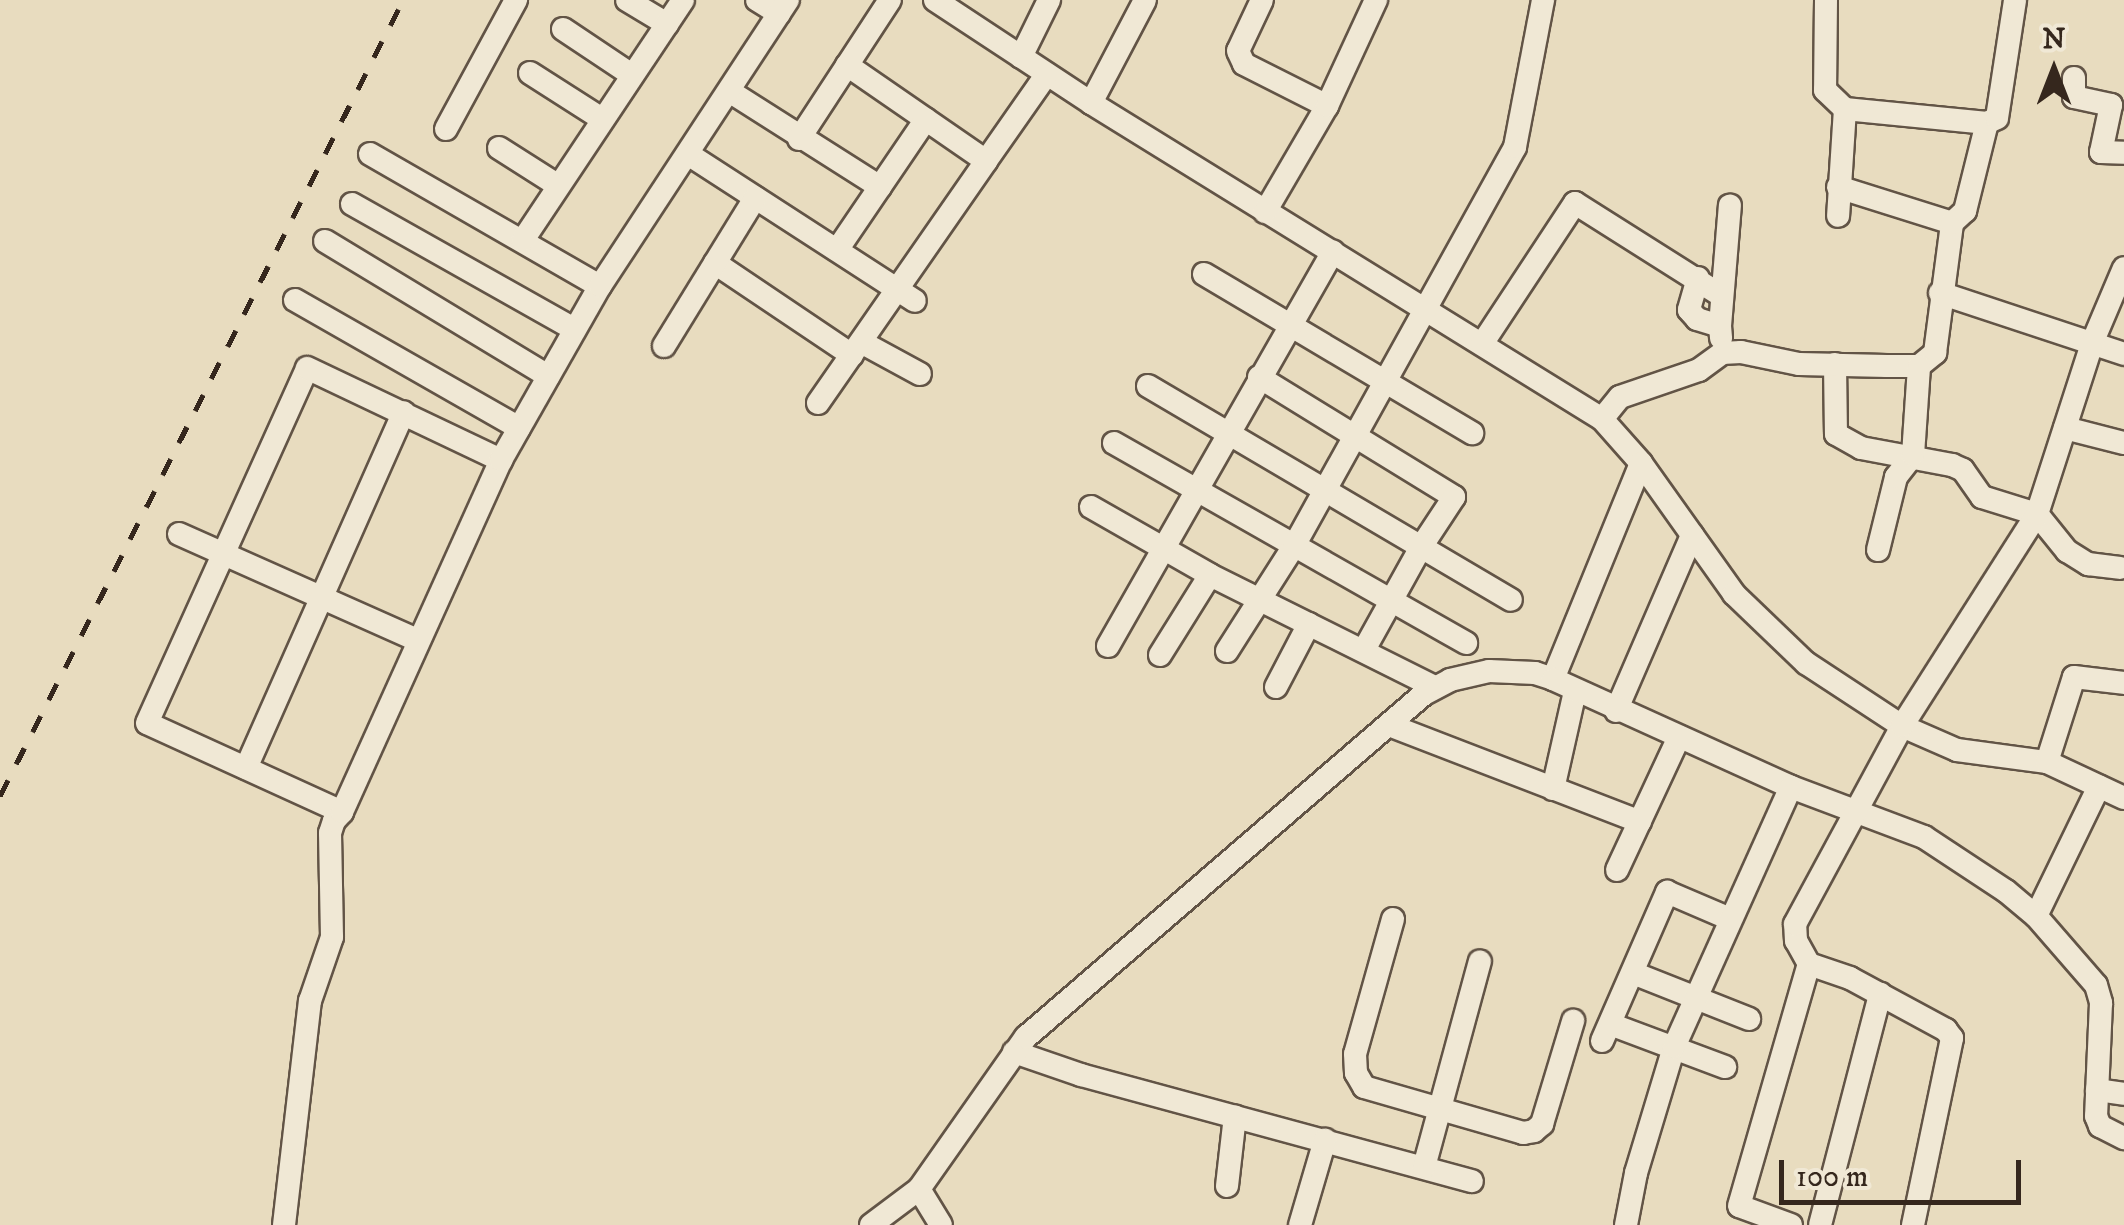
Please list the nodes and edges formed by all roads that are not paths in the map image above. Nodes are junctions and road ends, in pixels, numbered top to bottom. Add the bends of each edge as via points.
1 (516, 0) edge
2 (627, 0) edge
3 (683, 0) edge
4 (757, 0) edge
5 (890, 0) edge
6 (935, 0) edge
7 (1050, 0) edge
8 (1145, 0) edge
9 (1262, 0) edge
10 (1376, 0) edge
11 (1542, 0) edge
12 (1826, 0) edge
13 (2014, 0) edge
14 (783, 7) edge
15 (667, 24) junction
16 (564, 29) dead end
17 (1021, 57) junction
18 (847, 65) junction
19 (530, 73) dead end
20 (1047, 74) junction
21 (632, 75) junction
22 (2074, 78) dead end
23 (728, 90) junction
24 (1091, 103) junction
25 (1327, 106) junction
26 (1844, 109) junction
27 (602, 119) junction
28 (926, 119) junction
29 (1987, 123) junction
30 (446, 129) dead end
31 (800, 139) junction
32 (499, 148) dead end
33 (2124, 153) edge
34 (370, 154) dead end
35 (688, 154) junction
36 (986, 161) junction
37 (557, 185) junction
38 (880, 187) junction
39 (1838, 187) junction
40 (755, 198) junction
41 (352, 204) dead end
42 (1730, 205) dead end
43 (1265, 212) junction
44 (1838, 216) dead end
45 (1952, 223) junction
46 (523, 240) junction
47 (325, 242) dead end
48 (837, 250) junction
49 (1333, 252) junction
50 (715, 263) junction
51 (2124, 268) edge
52 (1204, 274) dead end
53 (1698, 278) junction
54 (600, 286) junction
55 (1940, 293) junction
56 (906, 295) junction
57 (1722, 296) junction
58 (295, 300) dead end
59 (1427, 309) junction
60 (1289, 326) junction
61 (1720, 326) junction
62 (574, 329) junction
63 (2093, 341) junction
64 (1482, 344) junction
65 (664, 346) dead end
66 (856, 348) junction
67 (1722, 353) junction
68 (2124, 354) edge
69 (1835, 364) junction
70 (1919, 366) junction
71 (920, 374) dead end
72 (548, 376) junction
73 (1259, 377) junction
74 (1383, 381) junction
75 (1148, 386) dead end
76 (818, 403) dead end
77 (404, 412) junction
78 (1602, 420) junction
79 (519, 428) junction
80 (2065, 428) junction
81 (1228, 433) junction
82 (1472, 433) dead end
83 (1354, 436) junction
84 (2124, 442) edge
85 (1114, 443) dead end
86 (1912, 455) junction
87 (501, 460) junction
88 (1641, 463) junction
89 (1198, 490) junction
90 (1324, 490) junction
91 (1091, 507) dead end
92 (2038, 514) junction
93 (179, 534) dead end
94 (1692, 536) junction
95 (1294, 546) junction
96 (1421, 547) junction
97 (1166, 548) junction
98 (1878, 550) dead end
99 (224, 554) junction
100 (2120, 568) dead end
101 (1210, 574) junction
102 (322, 598) junction
103 (1390, 600) junction
104 (1511, 600) dead end
105 (1260, 601) junction
106 (1308, 624) junction
107 (417, 640) junction
108 (1466, 643) dead end
109 (1108, 646) dead end
110 (1227, 650) dead end
111 (1364, 650) junction
112 (1160, 655) dead end
113 (1553, 679) junction
114 (2124, 684) edge
115 (1276, 687) dead end
116 (1435, 687) junction
117 (1575, 691) junction
118 (1616, 710) junction
119 (1389, 724) junction
120 (1902, 726) junction
121 (1679, 737) junction
122 (2048, 762) junction
123 (246, 768) junction
124 (2098, 786) junction
125 (1790, 787) junction
126 (1552, 789) junction
127 (2124, 798) edge
128 (1855, 809) junction
129 (342, 812) junction
130 (1640, 822) junction
131 (1617, 870) dead end
132 (2036, 916) junction
133 (1392, 919) dead end
134 (1730, 919) junction
135 (1480, 961) dead end
136 (1809, 964) junction
137 (1633, 972) junction
138 (1880, 994) junction
139 (1694, 996) junction
140 (1748, 1018) dead end
141 (1573, 1021) dead end
142 (1674, 1048) junction
143 (1014, 1052) junction
144 (1725, 1066) dead end
145 (2097, 1090) junction
146 (2124, 1094) edge
147 (1440, 1110) junction
148 (1235, 1116) junction
149 (2124, 1138) edge
150 (1324, 1140) junction
151 (1424, 1167) junction
152 (1472, 1181) dead end
153 (1227, 1186) dead end
154 (918, 1189) junction
155 (1736, 1216) edge
156 (284, 1225) edge
157 (871, 1225) edge
158 (940, 1225) edge
159 (1300, 1225) edge
160 (1626, 1225) edge
161 (1791, 1225) edge
162 (1820, 1225) edge
163 (1913, 1225) edge

1 - 30 street
2 - 15 street
3 - 15 street
4 - 14 street
5 - 18 street
6 - 17 street
7 - 17 street
8 - 24 street
9 - 25 street via 1238,51 1244,64
10 - 25 street
11 - 59 street via 1515,147
12 - 26 street via 1825,90
13 - 29 street via 1996,118
14 - 23 street
15 - 21 street
16 - 21 street
17 - 20 street
18 - 28 street
18 - 31 street
19 - 27 street
20 - 24 street
20 - 36 street
21 - 27 street
22 - 33 street via 2074,97 2110,105 2101,152
23 - 31 street
23 - 35 street
24 - 43 street
25 - 43 street
26 - 29 street
26 - 39 street
27 - 37 street
28 - 36 street
28 - 38 street
29 - 45 street via 1965,212
31 - 38 street
32 - 37 street
34 - 46 street
35 - 40 street
35 - 54 street
36 - 56 street
37 - 46 street
38 - 48 street
39 - 44 street
39 - 45 street
40 - 48 street
40 - 50 street
41 - 62 street
42 - 57 street
43 - 49 street
45 - 55 street
46 - 54 street
47 - 72 street
48 - 56 street
49 - 59 street
49 - 60 street
50 - 65 street
50 - 66 street
51 - 63 street
52 - 60 street
53 - 57 street
53 - 61 street via 1690,310
53 - 64 street via 1576,202
54 - 62 street
55 - 63 street
55 - 70 street via 1935,353
56 - 66 street
57 - 61 street
58 - 79 street
59 - 64 street
59 - 74 street
60 - 73 street
60 - 74 street
61 - 67 street
62 - 72 street
63 - 68 street
63 - 80 street
64 - 78 street
66 - 71 street
66 - 76 street
67 - 69 street
67 - 78 street via 1699,370 1620,397
69 - 70 street
69 - 86 street via 1836,434 1861,448
70 - 86 street
72 - 79 street
73 - 81 street
73 - 83 street
74 - 82 street
74 - 83 street
75 - 81 street
77 - 87 street
77 - 99 street via 306,368
77 - 102 street
78 - 88 street
79 - 87 street
80 - 84 street
80 - 92 street
81 - 89 street
81 - 90 street
83 - 90 street
83 - 96 street via 1454,497
85 - 89 street
86 - 92 street via 1963,470 1982,496
86 - 98 street via 1896,477
87 - 107 street
88 - 94 street
88 - 113 street
89 - 95 street
89 - 97 street
90 - 95 street
90 - 96 street
91 - 97 street
92 - 100 street via 2088,564
92 - 120 street
93 - 99 street
94 - 118 street
94 - 120 street via 1734,594 1806,663
95 - 103 street
95 - 105 street
96 - 103 street
96 - 104 street
97 - 101 street
97 - 109 street
99 - 102 street
99 - 123 street via 147,723
101 - 105 street
101 - 112 street
102 - 107 street
102 - 123 street
103 - 108 street
103 - 111 street
105 - 106 street
105 - 110 street
106 - 111 street
106 - 115 street
107 - 129 street
111 - 116 street
113 - 116 street via 1489,671
113 - 117 street
114 - 122 street via 2074,676
116 - 119 street
117 - 118 street
117 - 126 street
118 - 121 street
119 - 126 street
119 - 143 street
120 - 122 street via 1957,750
120 - 128 street
121 - 125 street
121 - 130 street
122 - 124 street
123 - 129 street
124 - 127 street
124 - 132 street
125 - 128 street
125 - 134 street
126 - 130 street
128 - 132 street via 1924,837
128 - 136 street via 1795,924
129 - 156 street via 330,833 332,937 310,1002
130 - 131 street
132 - 145 street via 2096,984
133 - 147 street via 1354,1064 1364,1087
134 - 137 street via 1667,892
134 - 139 street
135 - 147 street
136 - 138 street
136 - 155 street
137 - 139 street
137 - 142 street via 1606,1032
138 - 162 street
138 - 163 street via 1952,1038
139 - 140 street
139 - 142 street
141 - 147 street via 1542,1124 1534,1130 1523,1134
142 - 144 street
142 - 160 street
143 - 148 street
143 - 154 street
145 - 146 street
145 - 149 street via 2100,1126
147 - 151 street
148 - 150 street
148 - 153 street
150 - 151 street
150 - 159 street
151 - 152 street
154 - 157 street
154 - 158 street
155 - 161 street

